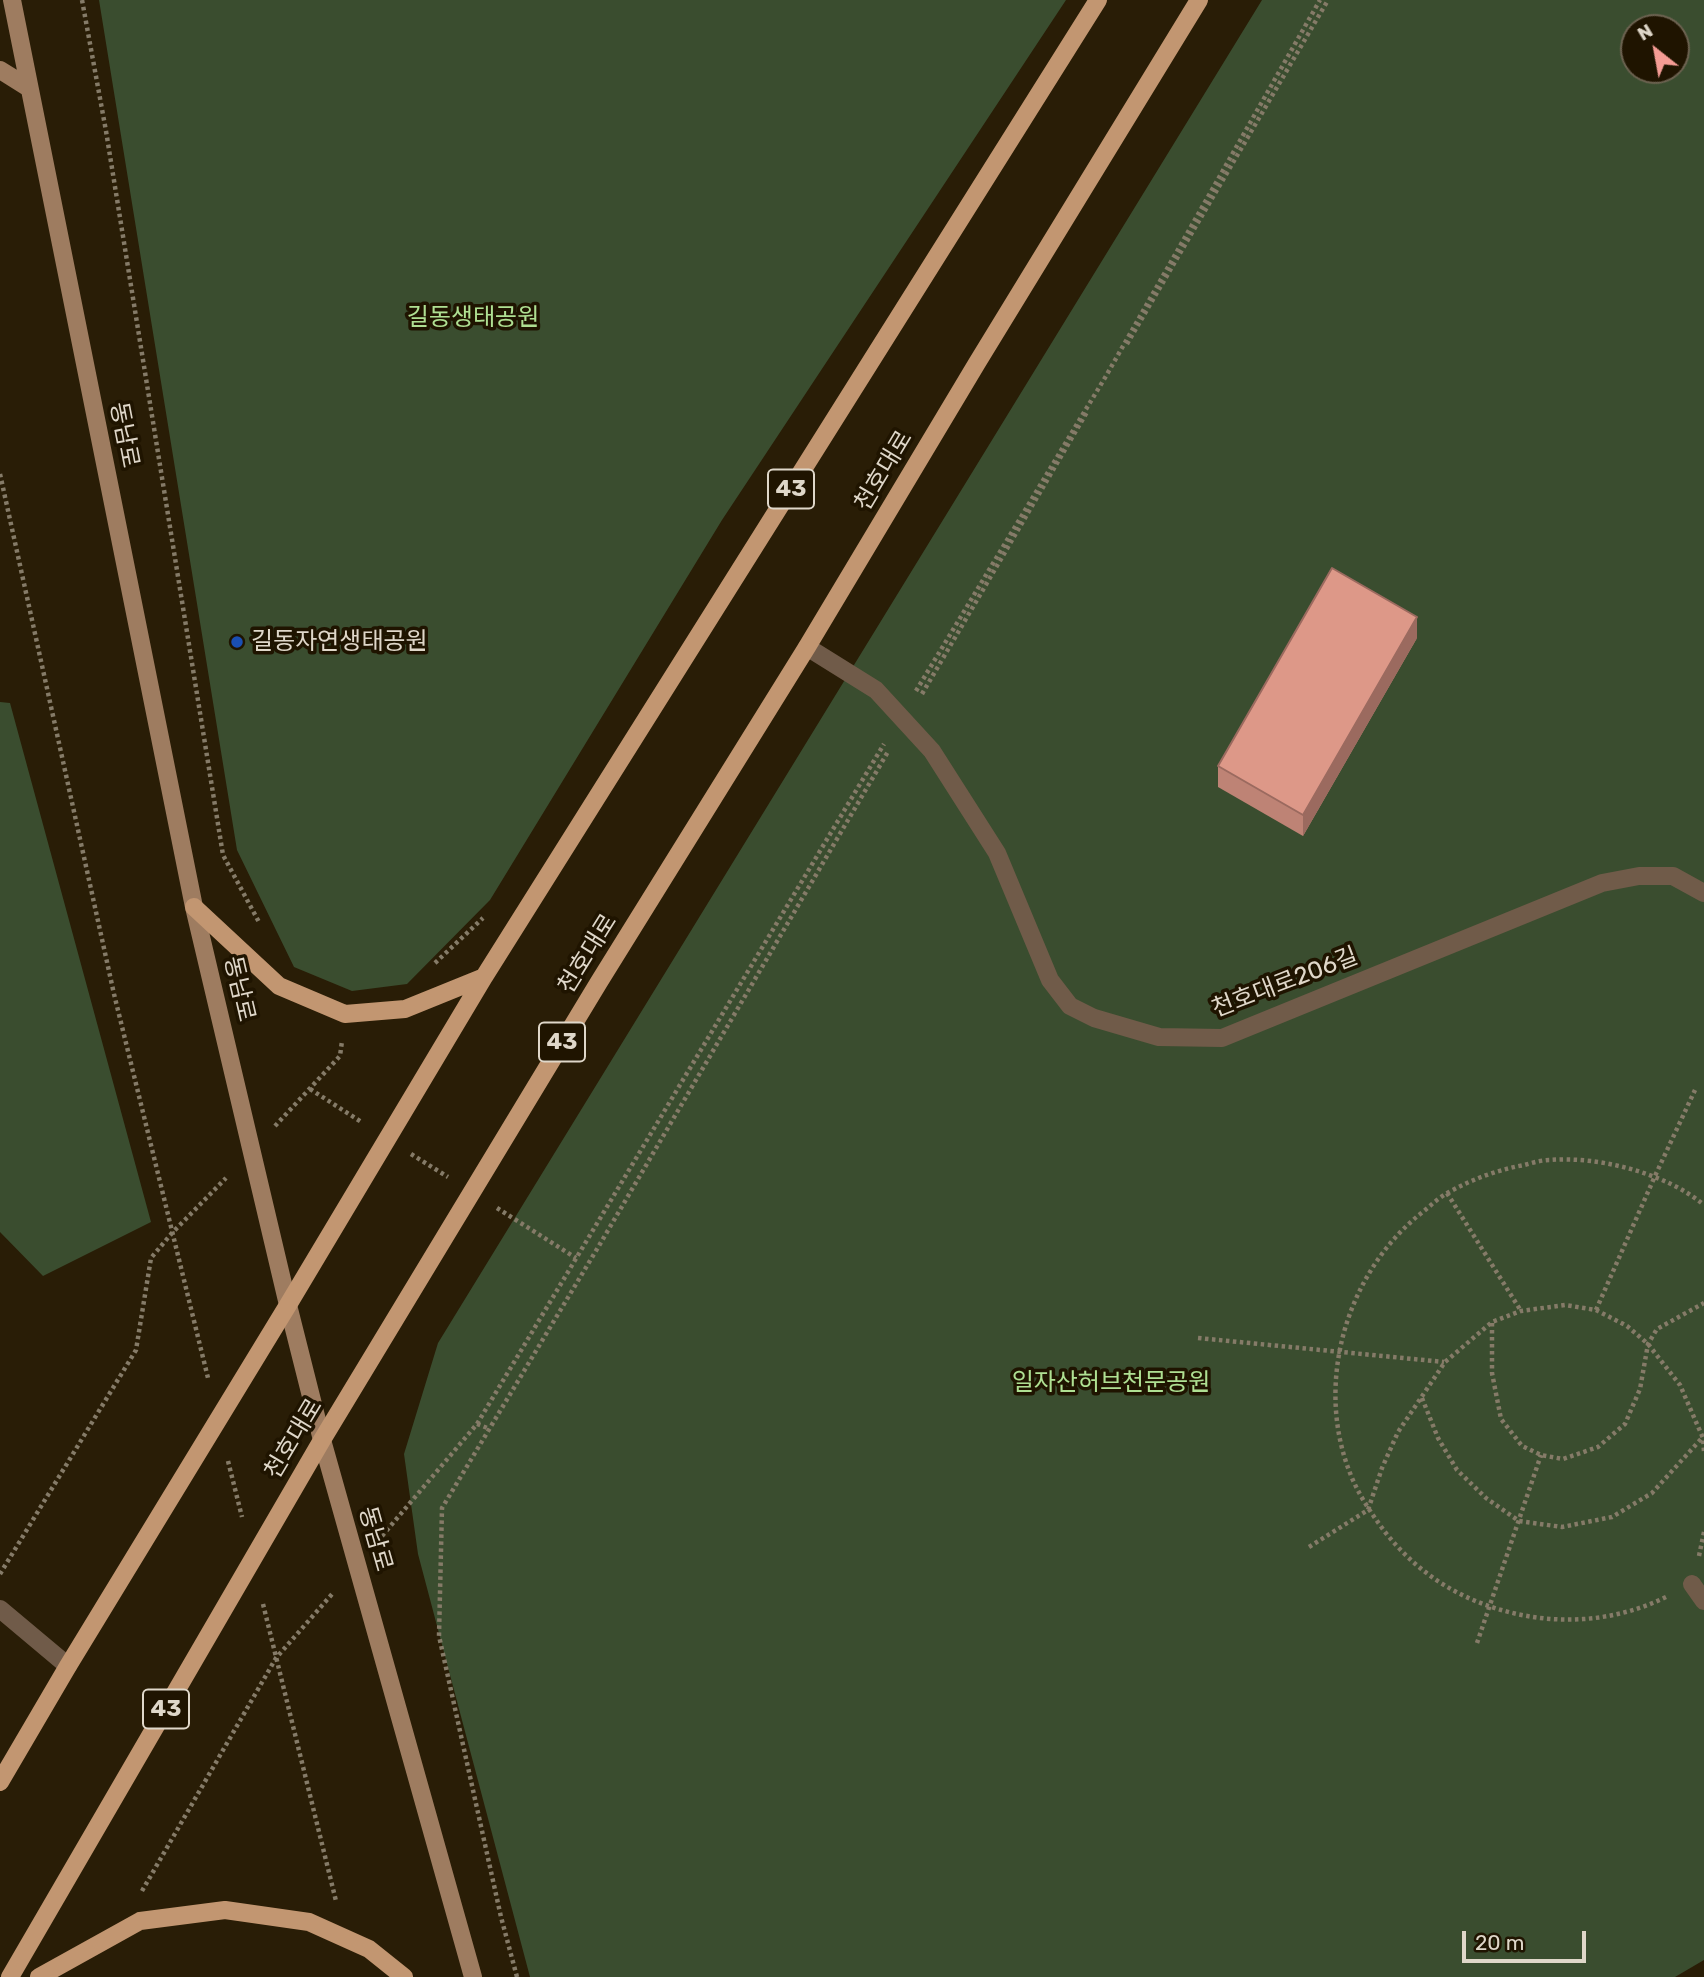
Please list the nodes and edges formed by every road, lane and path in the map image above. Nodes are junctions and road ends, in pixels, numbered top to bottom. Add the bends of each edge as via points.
1 (12, 0) edge
2 (82, 0) edge
3 (1098, 0) edge
4 (1199, 0) edge
5 (1320, 0) edge
6 (1328, 0) edge
7 (0, 71) edge
8 (29, 88) junction
9 (0, 474) edge
10 (807, 647) junction
11 (903, 719) junction
12 (1704, 893) edge
13 (194, 907) junction
14 (261, 925) dead end
15 (484, 977) junction
16 (345, 1014) junction
17 (310, 1089) junction
18 (1695, 1090) dead end
19 (388, 1139) junction
20 (251, 1151) junction
21 (1655, 1176) junction
22 (472, 1192) junction
23 (1447, 1192) junction
24 (1704, 1205) edge
25 (172, 1233) junction
26 (576, 1258) junction
27 (1704, 1303) edge
28 (288, 1305) junction
29 (1597, 1310) junction
30 (1521, 1311) junction
31 (1492, 1322) junction
32 (1198, 1338) dead end
33 (1648, 1344) junction
34 (1339, 1352) junction
35 (1445, 1362) junction
36 (1422, 1397) junction
37 (218, 1420) junction
38 (490, 1429) junction
39 (1703, 1438) edge
40 (322, 1440) junction
41 (1704, 1452) edge
42 (1541, 1455) junction
43 (1368, 1510) junction
44 (1519, 1521) junction
45 (1309, 1547) dead end
46 (252, 1560) junction
47 (0, 1574) edge
48 (1692, 1584) joint
49 (1704, 1601) edge
50 (1490, 1608) junction
51 (0, 1609) edge
52 (1477, 1643) dead end
53 (276, 1658) junction
54 (68, 1666) junction
55 (0, 1782) edge
56 (118, 1933) junction
57 (345, 1938) junction
58 (10, 1977) edge
59 (39, 1977) edge
60 (404, 1977) edge
61 (473, 1977) edge
62 (517, 1977) edge

1 - 8 main road, 동남로
2 - 14 path via 223,855
3 - 15 main road, 43
4 - 10 main road, 천호대로 / 43
5 - 11 path via 1106,376
6 - 11 path
7 - 8 main road
8 - 13 main road, 동남로
9 - 25 path via 114,993
10 - 11 street, 천호대로206길 via 876,690
10 - 22 main road, 천호대로 / 43
11 - 12 street, 천호대로206길 via 932,751 997,853 1050,980 1070,1006 1159,1037 1222,1038 1602,883 1673,876
11 - 26 path
11 - 38 path
13 - 16 main road via 279,986
13 - 20 main road, 동남로
15 - 16 main road via 405,1009
15 - 19 main road, 43
16 - 17 path via 340,1056
17 - 19 path
17 - 20 path
18 - 21 path
19 - 22 path
19 - 28 main road, 43
20 - 25 path
20 - 28 main road, 동남로
21 - 23 path via 1603,1162 1549,1160 1496,1170
21 - 24 path
21 - 29 path
22 - 26 path
22 - 40 main road, 천호대로 / 43
23 - 30 path
23 - 34 path via 1408,1223 1376,1260 1352,1304
25 - 37 path
25 - 47 path via 151,1258 136,1350
26 - 38 path via 477,1424
27 - 33 path via 1657,1329
28 - 37 main road, 43
28 - 40 main road, 동남로
29 - 30 path via 1564,1305
29 - 33 path
30 - 31 path
31 - 35 path
31 - 42 path via 1492,1373 1501,1419 1522,1446
32 - 34 path
33 - 39 path via 1680,1385
33 - 42 path via 1640,1389 1625,1424 1598,1447 1563,1459
34 - 35 path
34 - 43 path via 1335,1392 1339,1433
35 - 36 path
36 - 43 path via 1398,1432
36 - 44 path via 1457,1470
37 - 46 path
37 - 54 main road, 43
38 - 62 path via 442,1508 439,1636
39 - 41 path
39 - 44 path via 1652,1493 1612,1517 1562,1527
40 - 46 main road, 천호대로 / 43
40 - 61 main road, 동남로
42 - 44 path
43 - 45 path
43 - 50 path via 1400,1552 1442,1585
44 - 50 path
46 - 53 path
46 - 58 main road, 천호대로 / 43
48 - 49 street
48 - 50 path via 1644,1607 1593,1619 1541,1620
50 - 52 path
51 - 54 street
53 - 56 path
53 - 57 path
54 - 55 main road, 43
56 - 57 main road via 140,1921 225,1910 309,1922
56 - 59 main road
57 - 60 main road via 369,1949

